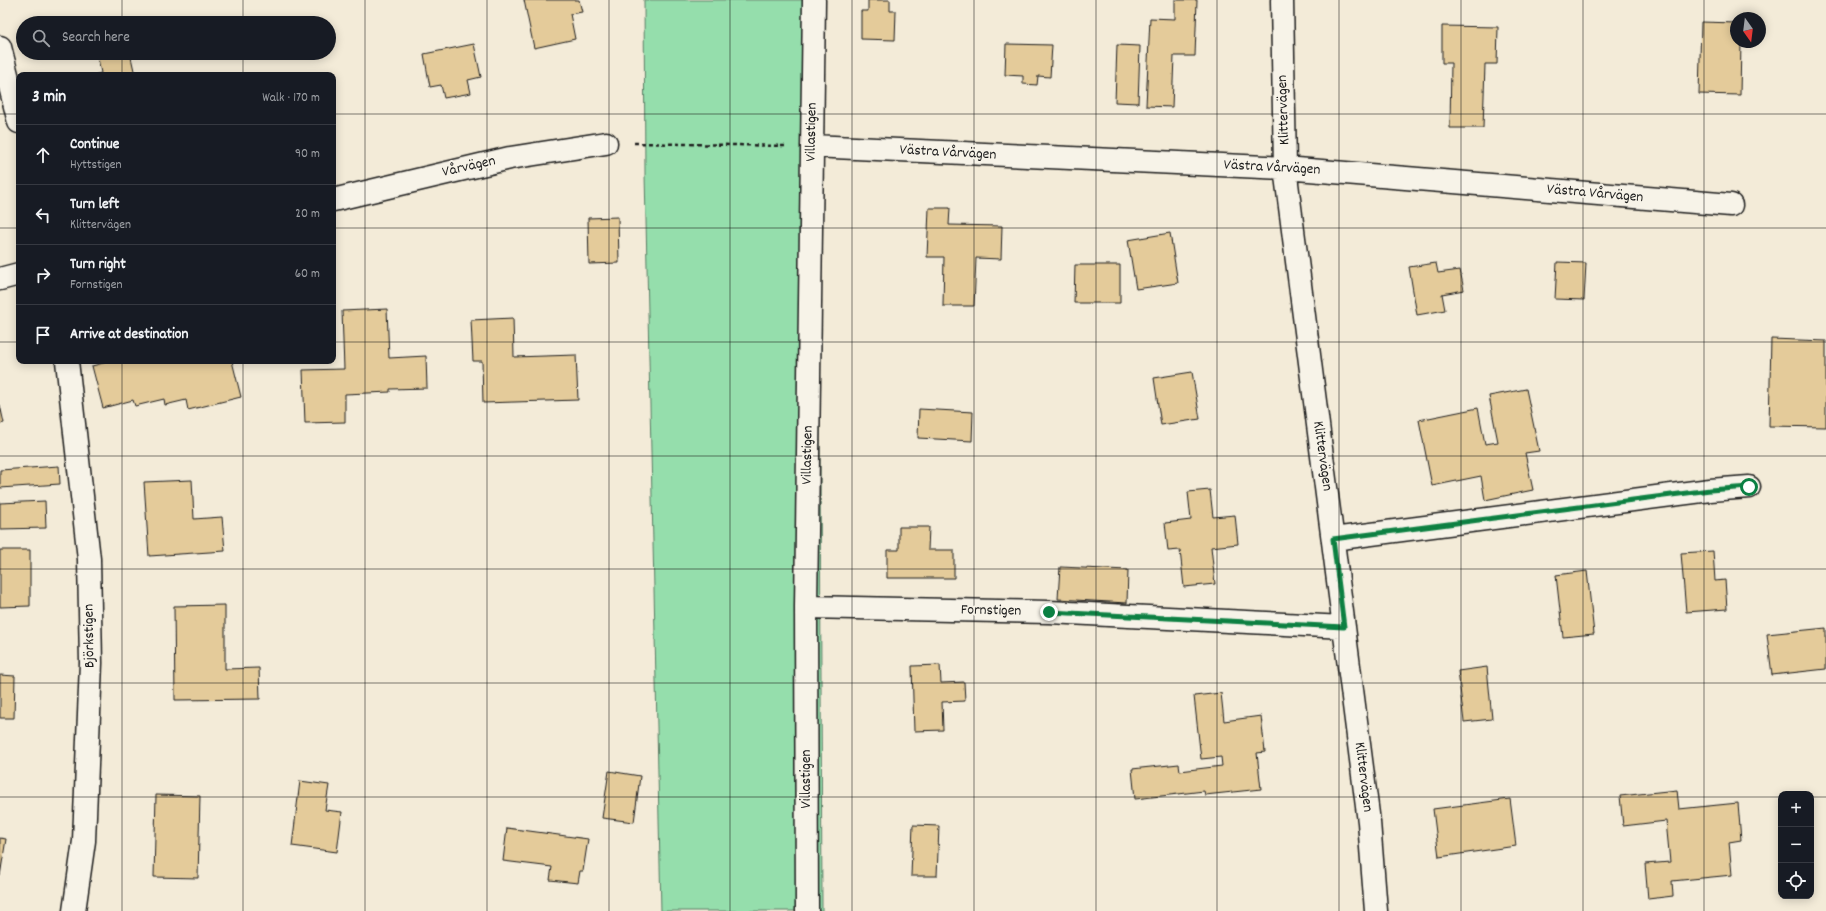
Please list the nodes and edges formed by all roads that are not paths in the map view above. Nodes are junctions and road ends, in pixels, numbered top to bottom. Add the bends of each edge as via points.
1 (814, 0) edge
2 (1282, 0) edge
3 (0, 47) edge
4 (16, 110) edge
5 (606, 143) road end
6 (812, 146) junction
7 (1285, 168) junction
8 (336, 199) edge
9 (1731, 205) dead end
10 (16, 275) edge
11 (0, 279) edge
12 (67, 364) edge
13 (1749, 487) dead end
14 (1333, 539) junction
15 (806, 607) junction
16 (1344, 627) junction
17 (74, 911) edge
18 (807, 911) edge
19 (1376, 911) edge

1 - 6 street, Villastigen
2 - 7 street, Klittervägen
3 - 4 street
5 - 8 street, Vårvägen via 510,158
6 - 7 street, Västra Vårvägen
6 - 15 street, Villastigen
7 - 9 street, Västra Vårvägen
7 - 14 street, Klittervägen
10 - 11 street
12 - 17 street, Björkstigen via 89,559 91,663 84,841
13 - 14 street
14 - 16 street, Klittervägen
15 - 16 street, Fornstigen via 1049,612
15 - 18 street, Villastigen
16 - 19 street, Klittervägen via 1369,822

